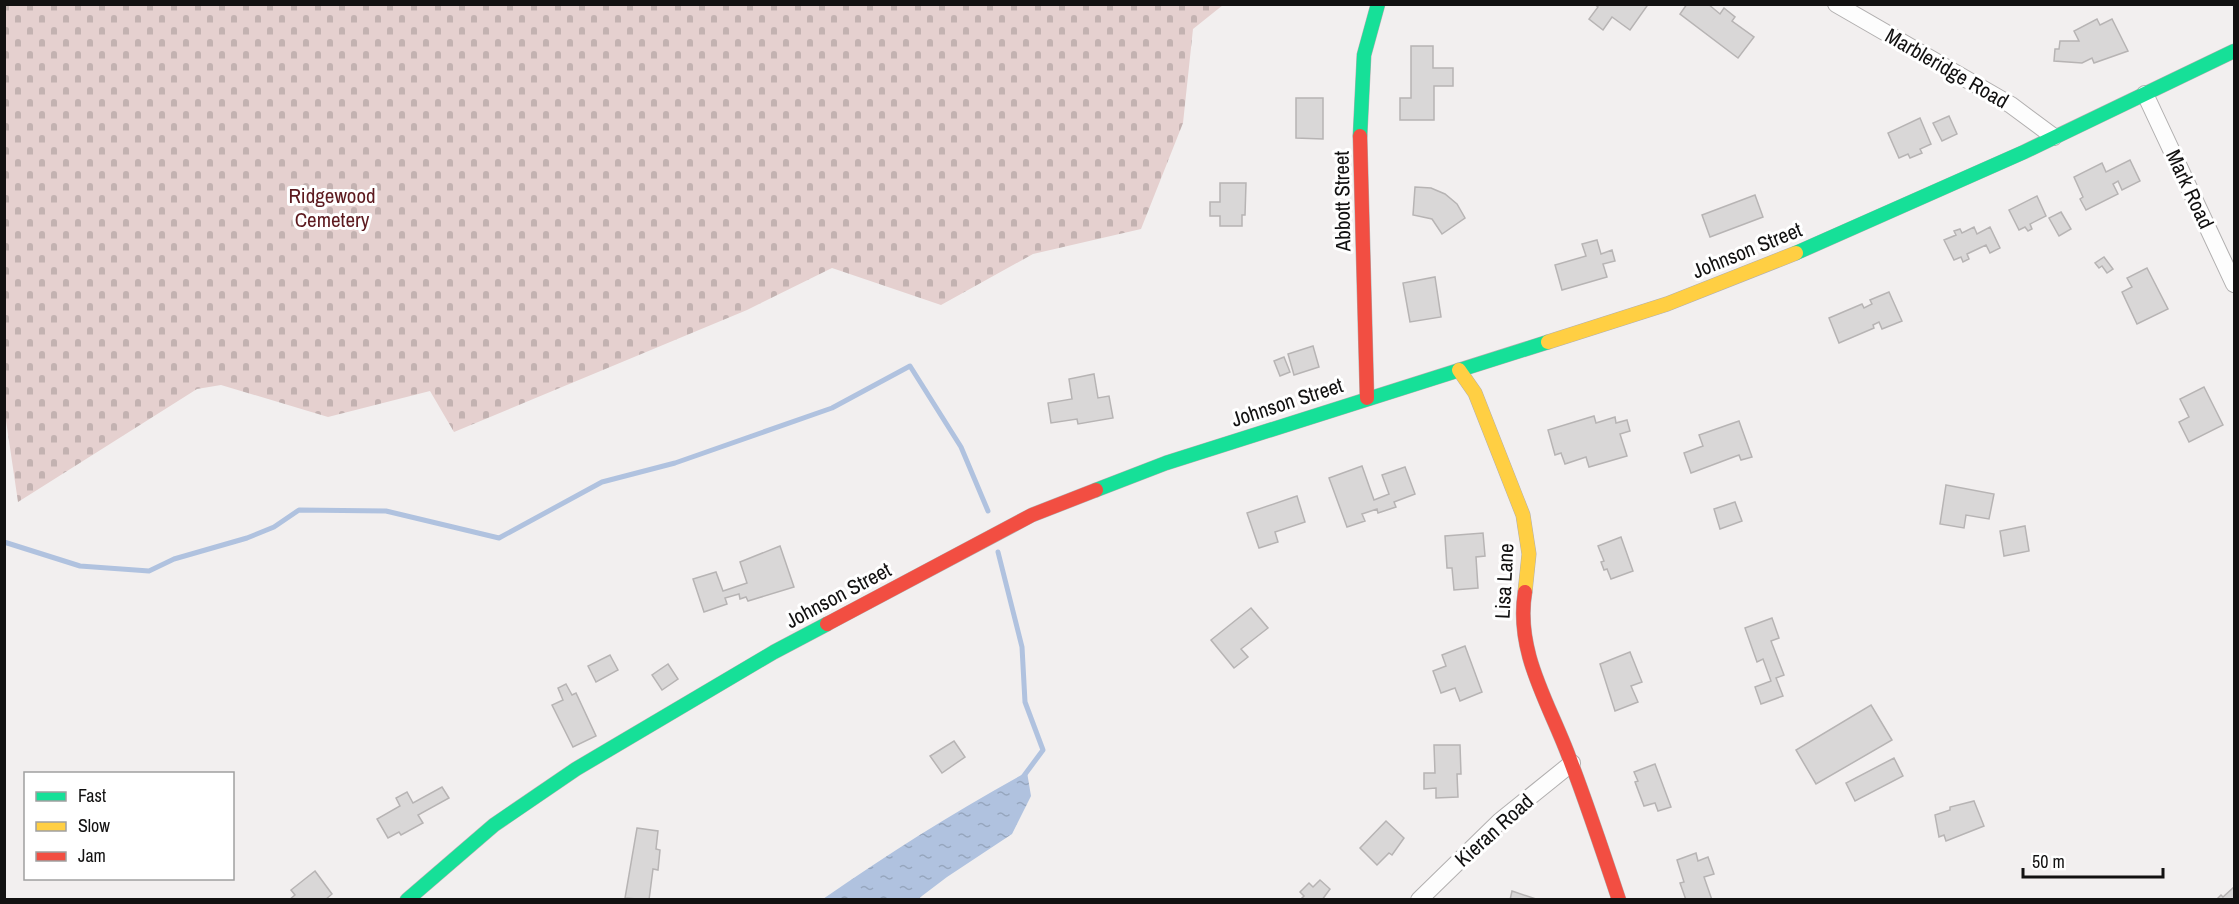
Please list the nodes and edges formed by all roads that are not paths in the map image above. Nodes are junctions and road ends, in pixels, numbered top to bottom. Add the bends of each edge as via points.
1 (1378, 4) edge
2 (1836, 4) edge
3 (2235, 51) edge
4 (2145, 94) junction
5 (2054, 137) junction
6 (2235, 284) edge
7 (1459, 370) junction
8 (1367, 398) junction
9 (1572, 763) junction
10 (407, 900) edge
11 (1419, 900) edge
12 (1619, 900) edge

1 - 8 street, Abbott Street via 1366,38 1362,81 1362,336
2 - 5 street, Marbleridge Road via 2011,105
3 - 4 street, Johnson Street
4 - 5 street, Johnson Street
4 - 6 street, Mark Road
5 - 7 street, Johnson Street via 1746,274 1668,304
7 - 8 street, Johnson Street
7 - 9 street, Lisa Lane via 1475,393 1523,515 1529,559 1521,616 1523,637 1533,672
8 - 10 street, Johnson Street via 1166,463 1032,515 774,652 576,769 494,825
9 - 11 street, Kieran Road via 1500,821
9 - 12 street, Lisa Lane

